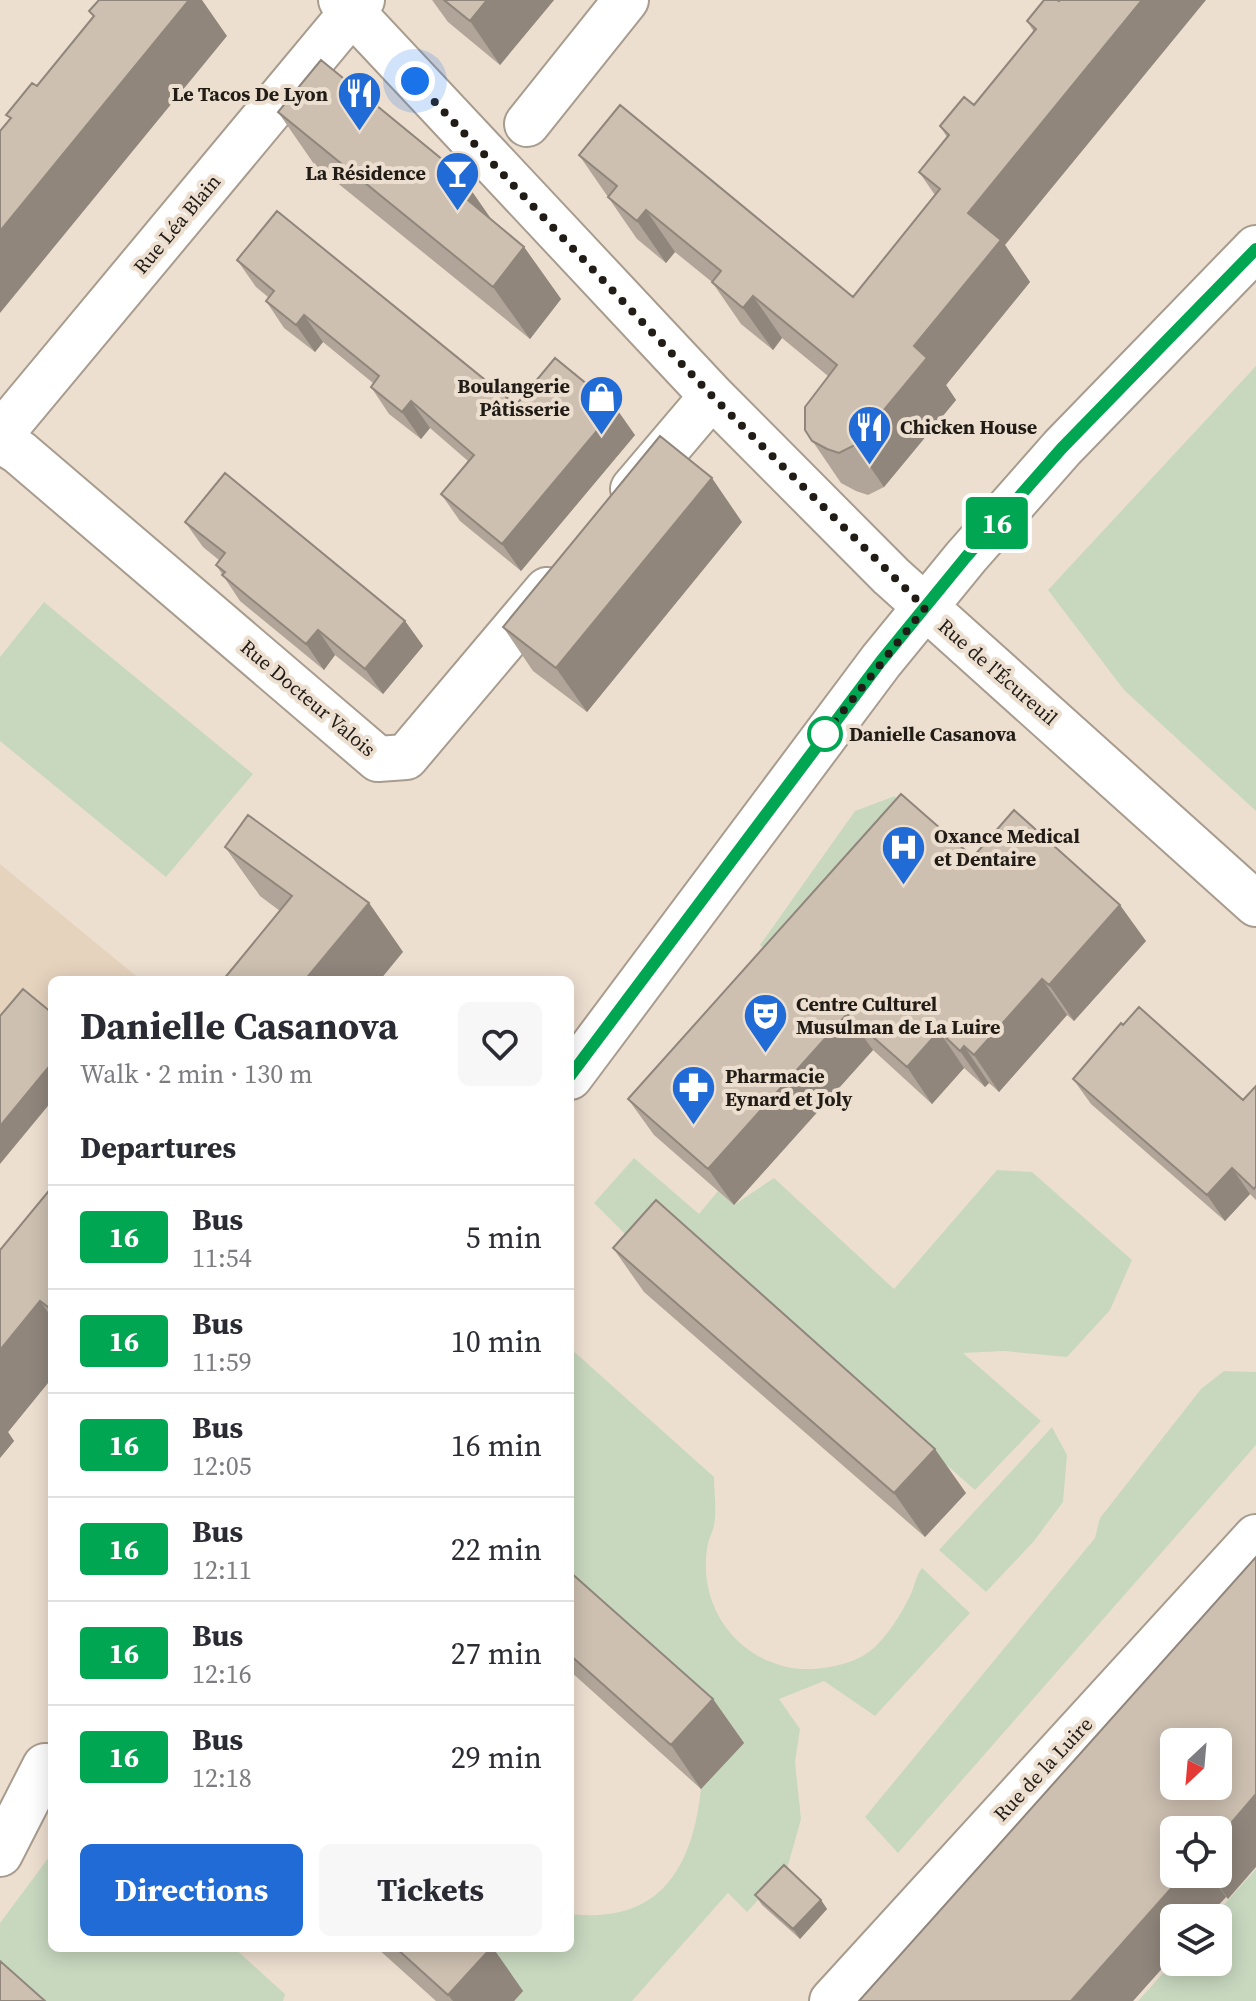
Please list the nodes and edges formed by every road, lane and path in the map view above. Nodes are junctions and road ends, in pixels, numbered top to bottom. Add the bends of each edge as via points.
1 (626, 0) edge
2 (352, 4) edge
3 (527, 124) dead end
4 (1256, 248) edge
5 (712, 396) junction
6 (0, 438) edge
7 (604, 523) edge
8 (574, 558) edge
9 (925, 608) junction
10 (1256, 904) edge
11 (574, 1072) edge
12 (1256, 1537) edge
13 (48, 1762) edge
14 (0, 1810) edge
15 (0, 1854) edge
16 (832, 2001) edge

1 - 3 street
2 - 5 street, Rue de l'Écureuil
2 - 6 street, Rue Léa Blain
4 - 9 street via 1062,448
5 - 7 street
5 - 9 street, Rue de l'Écureuil
6 - 8 street, Rue Docteur Valois via 378,759 406,757
9 - 10 street, Rue de l'Écureuil
9 - 11 street
12 - 16 street, Rue de la Luire
13 - 14 street
13 - 15 street

